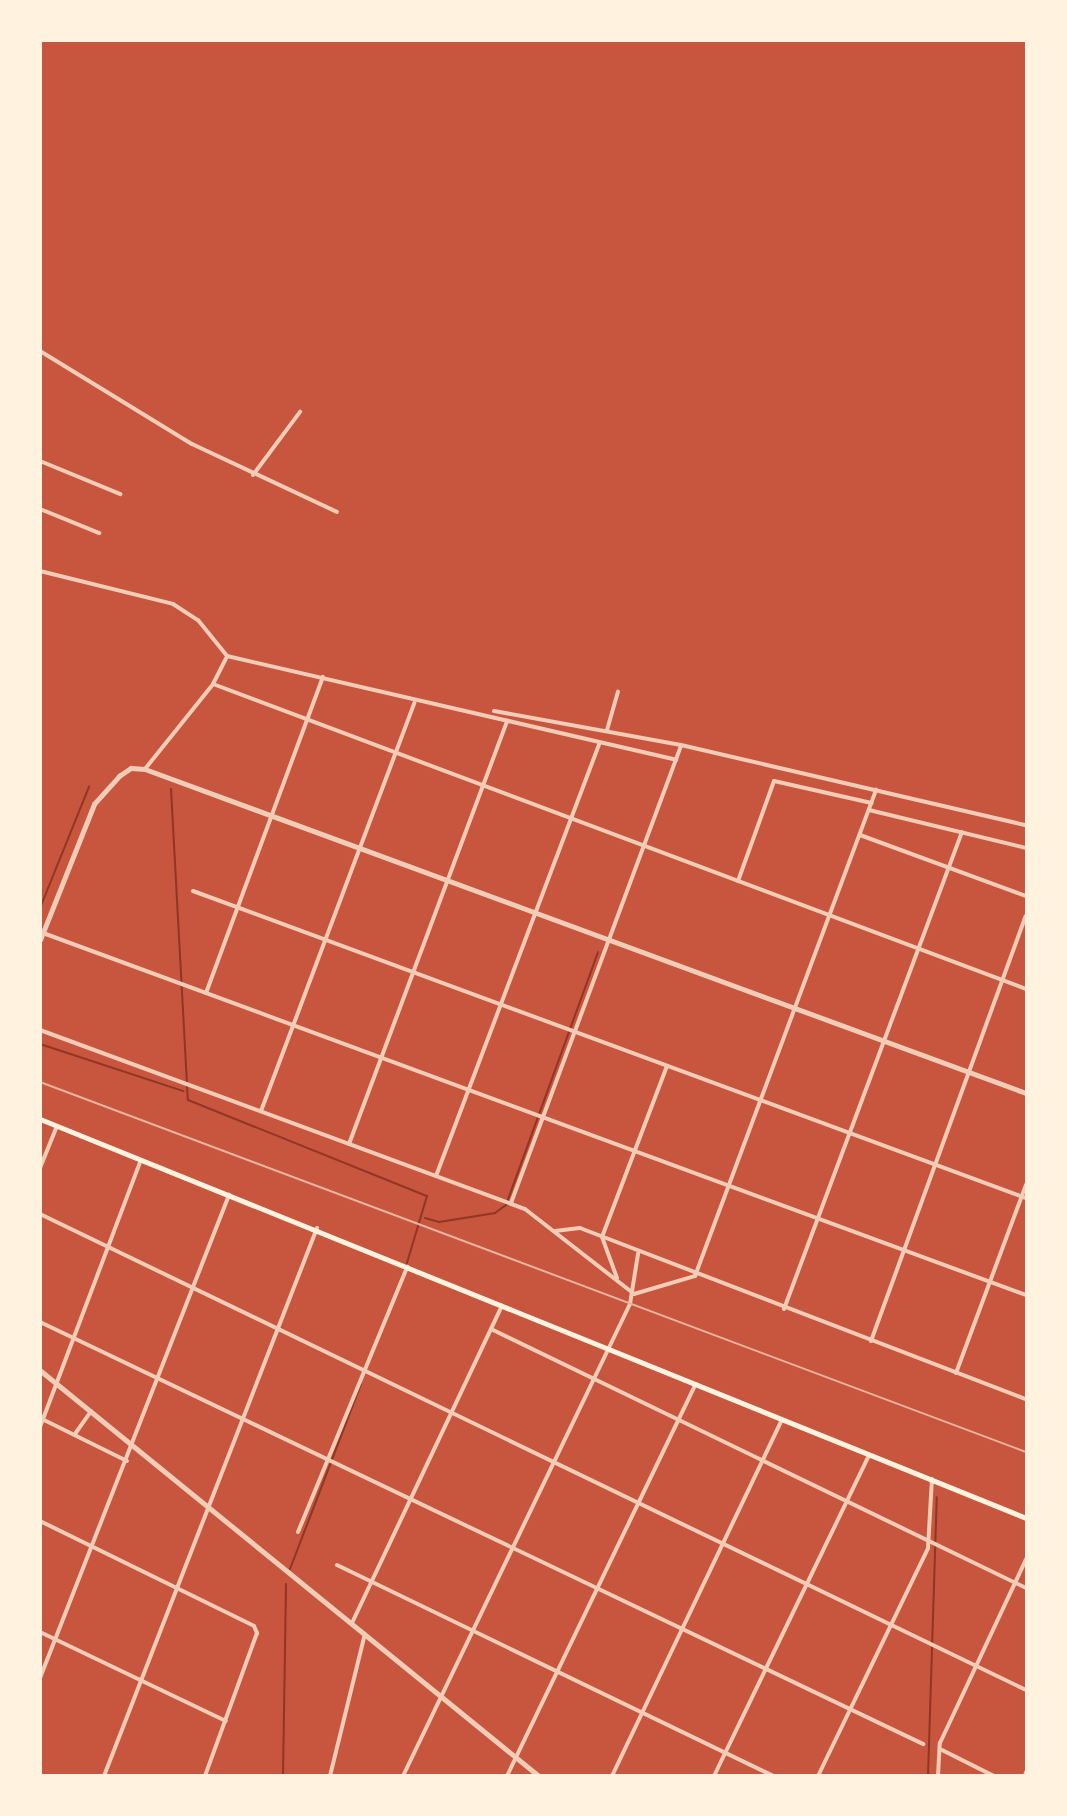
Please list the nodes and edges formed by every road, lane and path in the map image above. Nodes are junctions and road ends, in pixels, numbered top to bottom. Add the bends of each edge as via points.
1 (40, 351) edge
2 (300, 412) dead end
3 (40, 461) edge
4 (253, 475) junction
5 (120, 494) dead end
6 (40, 509) edge
7 (337, 512) dead end
8 (99, 533) dead end
9 (40, 571) edge
10 (228, 656) junction
11 (323, 677) junction
12 (213, 684) junction
13 (618, 692) dead end
14 (414, 703) junction
15 (494, 711) dead end
16 (308, 720) junction
17 (507, 721) junction
18 (607, 730) junction
19 (600, 742) junction
20 (681, 745) junction
21 (395, 753) junction
22 (676, 760) junction
23 (145, 769) junction
24 (483, 785) junction
25 (876, 790) junction
26 (872, 803) junction
27 (869, 810) junction
28 (272, 816) junction
29 (571, 818) junction
30 (1026, 825) edge
31 (962, 832) junction
32 (860, 835) junction
33 (644, 846) junction
34 (360, 848) junction
35 (1026, 848) edge
36 (949, 868) junction
37 (448, 881) junction
38 (738, 881) junction
39 (193, 891) dead end
40 (1026, 896) edge
41 (238, 907) junction
42 (535, 913) junction
43 (830, 915) junction
44 (1026, 916) edge
45 (41, 936) edge
46 (326, 940) junction
47 (609, 940) junction
48 (919, 948) junction
49 (413, 972) junction
50 (1005, 981) junction
51 (1026, 989) edge
52 (206, 993) junction
53 (500, 1004) junction
54 (795, 1008) junction
55 (294, 1025) junction
56 (40, 1030) edge
57 (575, 1032) junction
58 (884, 1041) junction
59 (381, 1058) junction
60 (667, 1066) junction
61 (971, 1073) junction
62 (469, 1090) junction
63 (1026, 1093) edge
64 (761, 1100) junction
65 (261, 1111) junction
66 (543, 1117) junction
67 (40, 1119) edge
68 (57, 1126) junction
69 (850, 1133) junction
70 (349, 1144) junction
71 (635, 1151) junction
72 (141, 1160) junction
73 (936, 1165) junction
74 (40, 1168) edge
75 (436, 1176) junction
76 (1026, 1185) edge
77 (729, 1186) junction
78 (230, 1195) junction
79 (1024, 1198) edge
80 (511, 1203) junction
81 (40, 1214) edge
82 (818, 1218) junction
83 (317, 1228) junction
84 (555, 1232) junction
85 (602, 1237) junction
86 (108, 1247) junction
87 (904, 1250) junction
88 (638, 1254) junction
89 (407, 1265) junction
90 (695, 1276) junction
91 (618, 1280) junction
92 (990, 1282) junction
93 (194, 1288) junction
94 (634, 1294) junction
95 (1026, 1295) edge
96 (503, 1306) junction
97 (784, 1309) junction
98 (40, 1322) edge
99 (277, 1329) junction
100 (491, 1329) junction
101 (73, 1340) junction
102 (870, 1341) junction
103 (609, 1350) junction
104 (40, 1370) edge
105 (365, 1371) junction
106 (956, 1373) junction
107 (595, 1379) junction
108 (158, 1380) junction
109 (57, 1383) junction
110 (697, 1383) junction
111 (1026, 1399) edge
112 (92, 1411) junction
113 (453, 1413) junction
114 (42, 1419) edge
115 (782, 1419) junction
116 (241, 1420) junction
117 (679, 1420) junction
118 (40, 1427) edge
119 (75, 1434) junction
120 (133, 1445) junction
121 (870, 1452) junction
122 (762, 1460) junction
123 (127, 1461) junction
124 (330, 1462) junction
125 (553, 1462) junction
126 (932, 1479) junction
127 (412, 1501) junction
128 (847, 1501) junction
129 (637, 1502) junction
130 (206, 1504) junction
131 (1026, 1518) edge
132 (40, 1521) edge
133 (298, 1532) dead end
134 (930, 1541) junction
135 (723, 1544) junction
136 (93, 1546) junction
137 (513, 1549) junction
138 (1026, 1559) edge
139 (337, 1565) dead end
140 (1015, 1582) junction
141 (373, 1584) junction
142 (806, 1584) junction
143 (175, 1586) junction
144 (1026, 1588) edge
145 (597, 1589) junction
146 (352, 1623) junction
147 (891, 1625) junction
148 (682, 1629) junction
149 (40, 1632) edge
150 (472, 1632) junction
151 (365, 1634) junction
152 (56, 1639) junction
153 (976, 1666) junction
154 (765, 1669) junction
155 (557, 1672) junction
156 (40, 1678) edge
157 (140, 1679) junction
158 (1026, 1690) edge
159 (441, 1696) junction
160 (850, 1709) junction
161 (642, 1713) junction
162 (226, 1721) junction
163 (923, 1744) dead end
164 (940, 1749) junction
165 (725, 1753) junction
166 (516, 1757) junction
167 (104, 1776) edge
168 (205, 1776) edge
169 (330, 1776) edge
170 (403, 1776) edge
171 (507, 1776) edge
172 (539, 1776) edge
173 (612, 1776) edge
174 (714, 1776) edge
175 (773, 1776) edge
176 (818, 1776) edge
177 (938, 1776) edge
178 (994, 1776) edge

1 - 4 street
2 - 4 street
3 - 5 street
4 - 7 street
6 - 8 street
9 - 10 street via 173,604 198,620
10 - 11 street
10 - 12 street
11 - 14 street
11 - 16 street
12 - 16 street
12 - 23 street
13 - 18 street
14 - 17 street
14 - 21 street
15 - 18 street
16 - 21 street
16 - 28 street
17 - 19 street
17 - 24 street
18 - 20 street
19 - 22 street
19 - 29 street
20 - 22 street
20 - 25 street
21 - 24 street
21 - 34 street
22 - 33 street
23 - 28 street
23 - 45 street via 131,768 119,776 94,804
24 - 29 street
24 - 37 street
25 - 26 street
25 - 30 street
26 - 27 street
26 - 38 street via 774,782
27 - 31 street
27 - 32 street
28 - 34 street
28 - 41 street
29 - 33 street
29 - 42 street
31 - 35 street
31 - 36 street
32 - 36 street
32 - 43 street
33 - 38 street
33 - 47 street
34 - 37 street
34 - 46 street
36 - 40 street
36 - 48 street
37 - 42 street
37 - 49 street
38 - 43 street
39 - 41 street
41 - 46 street
41 - 52 street
42 - 47 street
42 - 53 street
43 - 48 street
43 - 54 street
44 - 50 street
45 - 52 street
46 - 49 street
46 - 55 street
47 - 54 street
47 - 57 street
48 - 50 street
48 - 58 street
49 - 53 street
49 - 59 street
50 - 51 street
50 - 61 street
52 - 55 street
53 - 57 street
53 - 62 street
54 - 58 street
54 - 64 street
55 - 59 street
55 - 65 street
56 - 65 street
57 - 60 street
57 - 66 street
58 - 61 street
58 - 69 street
59 - 62 street
59 - 70 street
60 - 64 street
60 - 71 street
61 - 63 street
61 - 73 street
62 - 66 street
62 - 75 street
64 - 69 street
64 - 77 street
65 - 70 street
66 - 71 street
66 - 80 street
67 - 68 main road
68 - 72 main road
68 - 74 street
69 - 73 street
69 - 82 street
70 - 75 street
71 - 77 street
71 - 85 street
72 - 78 main road
72 - 86 street
73 - 79 street
73 - 87 street
75 - 80 street
76 - 79 street
77 - 82 street
77 - 90 street
78 - 83 main road
78 - 93 street
79 - 92 street
80 - 84 street
81 - 86 street
82 - 87 street
82 - 97 street
83 - 89 main road
83 - 99 street
84 - 85 street via 580,1228
84 - 91 street
85 - 88 street
85 - 91 street
86 - 93 street
86 - 101 street
87 - 92 street
87 - 102 street
88 - 90 street
88 - 94 street
89 - 96 main road
89 - 105 street
90 - 94 street
90 - 97 street
91 - 94 street
92 - 95 street
92 - 106 street
93 - 99 street
93 - 108 street
94 - 103 street
96 - 100 street
96 - 103 main road
97 - 102 street
98 - 101 street
99 - 105 street
99 - 116 street
100 - 107 street
100 - 113 street
101 - 108 street
101 - 109 street
102 - 106 street
103 - 107 street
103 - 110 main road
104 - 109 street
105 - 113 street
105 - 124 street
106 - 111 street
107 - 117 street
107 - 125 street
108 - 116 street
108 - 120 street
109 - 112 street
109 - 114 street
110 - 115 main road
110 - 117 street
112 - 119 street
112 - 120 street
113 - 125 street
113 - 127 street
114 - 118 street
114 - 119 street
115 - 121 main road
115 - 122 street
116 - 124 street
116 - 130 street
117 - 122 street
117 - 129 street
119 - 123 street
120 - 123 street
120 - 130 street
121 - 126 main road
121 - 128 street
122 - 128 street
122 - 135 street
123 - 136 street
124 - 127 street
124 - 133 street
125 - 129 street
125 - 137 street
126 - 131 main road
126 - 134 street
127 - 137 street
127 - 141 street
128 - 134 street
128 - 142 street
129 - 135 street
129 - 145 street
130 - 143 street
130 - 146 street
132 - 136 street
134 - 140 street
134 - 147 street
135 - 142 street
135 - 148 street
136 - 143 street
136 - 152 street
137 - 145 street
137 - 150 street
138 - 140 street
139 - 141 street
140 - 144 street
140 - 153 street
141 - 146 street
141 - 150 street
142 - 147 street
142 - 154 street
143 - 157 street
143 - 162 street via 254,1626 257,1633
145 - 148 street
145 - 155 street
146 - 151 street
147 - 153 street
147 - 160 street
148 - 154 street
148 - 161 street
149 - 152 street
150 - 155 street
150 - 159 street
151 - 159 street
151 - 169 street
152 - 156 street
152 - 157 street
153 - 158 street
153 - 164 street
154 - 160 street
154 - 165 street
155 - 161 street
155 - 166 street
157 - 162 street
157 - 167 street
159 - 166 street
159 - 170 street
160 - 163 street
160 - 176 street
161 - 165 street
161 - 173 street
162 - 168 street
164 - 177 street
164 - 178 street
165 - 174 street
165 - 175 street
166 - 171 street
166 - 172 street

